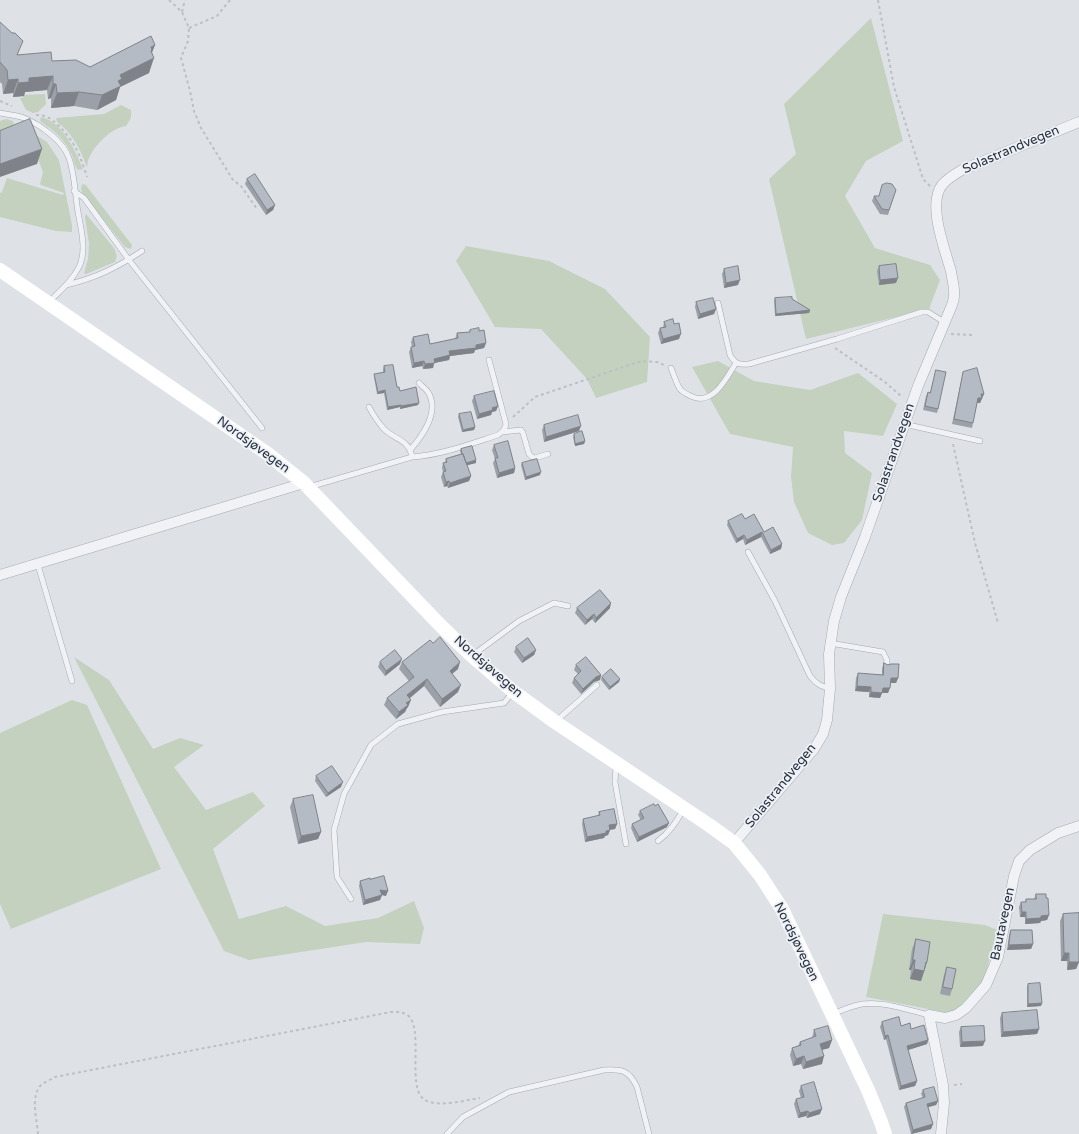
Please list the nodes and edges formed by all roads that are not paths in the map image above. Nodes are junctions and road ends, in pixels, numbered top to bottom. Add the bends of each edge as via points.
1 (0, 113) edge
2 (1079, 122) edge
3 (74, 191) junction
4 (142, 251) dead end
5 (129, 260) junction
6 (0, 270) edge
7 (66, 285) junction
8 (49, 302) junction
9 (718, 303) dead end
10 (944, 322) junction
11 (489, 360) dead end
12 (736, 363) junction
13 (671, 368) road end
14 (419, 383) dead end
15 (369, 408) dead end
16 (904, 424) junction
17 (262, 428) dead end
18 (502, 432) junction
19 (980, 441) dead end
20 (411, 449) junction
21 (548, 454) dead end
22 (412, 457) junction
23 (304, 484) junction
24 (748, 552) dead end
25 (38, 565) junction
26 (0, 575) edge
27 (568, 606) dead end
28 (830, 643) junction
29 (472, 656) junction
30 (886, 666) edge
31 (72, 681) dead end
32 (597, 686) dead end
33 (830, 689) junction
34 (514, 692) junction
35 (555, 722) junction
36 (616, 763) junction
37 (684, 808) junction
38 (1079, 826) edge
39 (658, 841) dead end
40 (734, 843) junction
41 (626, 844) dead end
42 (351, 899) dead end
43 (832, 1014) junction
44 (929, 1015) junction
45 (447, 1134) edge
46 (649, 1134) edge
47 (884, 1134) edge
48 (941, 1134) edge

1 - 3 lane via 23,118 45,129 58,141 68,157
2 - 10 street, Solastrandvegen via 962,170 949,177 942,186 937,194 936,207 954,284 952,305
3 - 5 lane via 84,198
3 - 7 lane via 82,236 82,252 80,266
4 - 5 lane
5 - 7 lane via 114,269
5 - 17 lane
6 - 8 street, Nordsjøvegen
7 - 8 lane
8 - 23 street, Nordsjøvegen via 263,450
9 - 12 lane via 730,355
10 - 12 lane via 928,312 922,312 749,364
10 - 16 street, Solastrandvegen
11 - 18 lane via 506,424
12 - 13 lane via 718,389 711,396 704,398 696,398 680,389
14 - 20 lane via 428,392 432,408 425,430
15 - 20 lane via 383,428
16 - 19 lane
16 - 28 street, Solastrandvegen via 842,597
18 - 21 lane via 521,430 532,457
18 - 22 lane via 462,447
20 - 22 lane
22 - 23 lane via 316,485
23 - 25 street
23 - 29 street, Nordsjøvegen
24 - 33 lane via 775,601 810,676 814,682
25 - 26 street
25 - 31 lane
27 - 29 lane via 554,603 519,621
28 - 30 lane via 883,652 887,660
28 - 33 street, Solastrandvegen
29 - 34 street, Nordsjøvegen
32 - 35 lane
33 - 40 street, Solastrandvegen via 827,720 814,749
34 - 35 street, Nordsjøvegen
34 - 42 lane via 504,703 442,712 398,724 371,745 344,794 334,830 337,877
35 - 36 street, Nordsjøvegen
36 - 37 street, Nordsjøvegen
36 - 41 lane via 615,782
37 - 39 lane via 668,834
37 - 40 street, Nordsjøvegen
38 - 44 street, Bautavegen via 1058,833 1030,850 1019,861 998,957 986,985 966,1008 956,1015 945,1018
40 - 43 street, Nordsjøvegen via 760,875 782,909
43 - 44 lane via 849,1007 873,1003
43 - 47 street, Nordsjøvegen via 868,1090
44 - 48 street via 943,1085
45 - 46 lane via 463,1117 510,1092 604,1070 614,1070 625,1071 634,1080

